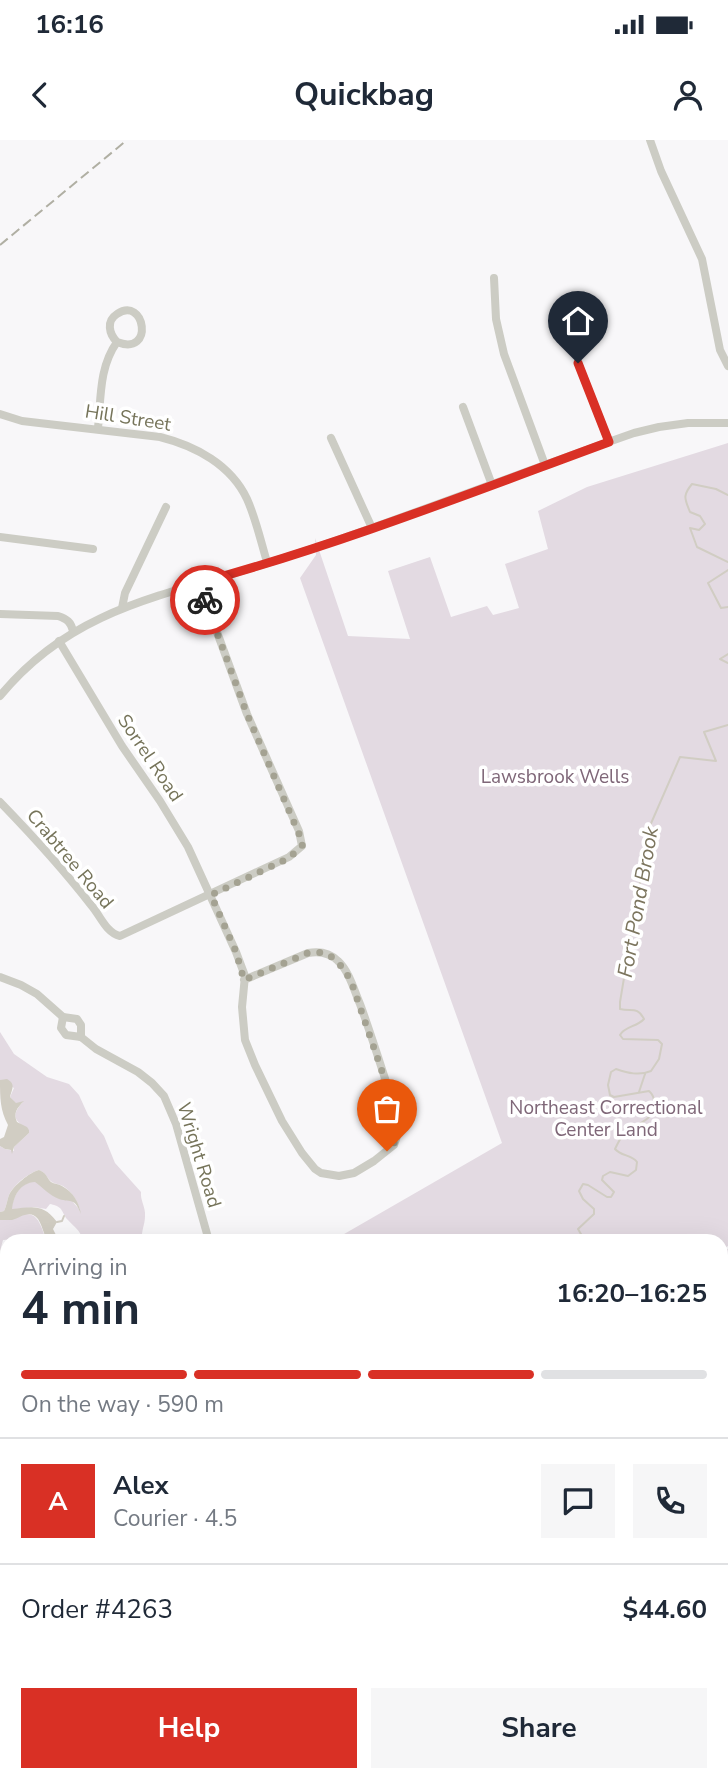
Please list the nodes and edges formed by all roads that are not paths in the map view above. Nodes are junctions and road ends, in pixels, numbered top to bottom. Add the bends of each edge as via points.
1 (650, 140) edge
2 (494, 278) dead end
3 (117, 342) junction
4 (578, 363) dead end
5 (728, 366) edge
6 (463, 407) dead end
7 (0, 414) edge
8 (728, 423) edge
9 (98, 428) junction
10 (331, 439) dead end
11 (609, 442) junction
12 (545, 465) junction
13 (492, 485) junction
14 (166, 507) dead end
15 (372, 528) junction
16 (0, 537) edge
17 (93, 549) dead end
18 (267, 562) junction
19 (199, 583) junction
20 (122, 608) junction
21 (0, 614) edge
22 (73, 631) junction
23 (59, 641) junction
24 (0, 696) edge
25 (0, 802) edge
26 (211, 895) junction
27 (0, 977) edge
28 (244, 980) junction
29 (62, 1017) junction
30 (80, 1037) junction
31 (207, 1234) edge

1 - 5 street via 702,259 720,350
2 - 12 street via 504,354
3 - 3 street via 132,344 141,336 143,325 138,315 127,311 114,316 110,330
3 - 9 street via 103,371
4 - 11 street
6 - 13 street
7 - 9 street, Hill Street via 22,421
8 - 11 street via 659,427
9 - 18 street, Hill Street via 169,439 212,459 237,482 248,500
10 - 15 street
11 - 12 street
12 - 13 street
13 - 15 street
14 - 20 street
15 - 18 street
16 - 17 street
18 - 19 street
19 - 20 street
19 - 26 street via 247,714 303,843 289,858
20 - 22 street
21 - 22 street via 58,616 66,619
22 - 23 street
23 - 24 street
23 - 26 street, Sorrel Road via 181,835
25 - 26 street, Crabtree Road via 117,936
26 - 28 street, Sorrel Road
27 - 29 street, Wright Road via 37,994
28 - 28 street, Sorrel Road via 245,1040 282,1121 308,1161 321,1173 340,1176 354,1173 394,1145 398,1118 351,981 340,962 316,951
29 - 30 street, Wright Road via 79,1022
29 - 30 street, Wright Road via 63,1033
30 - 31 street, Wright Road via 138,1072 163,1096 176,1124

